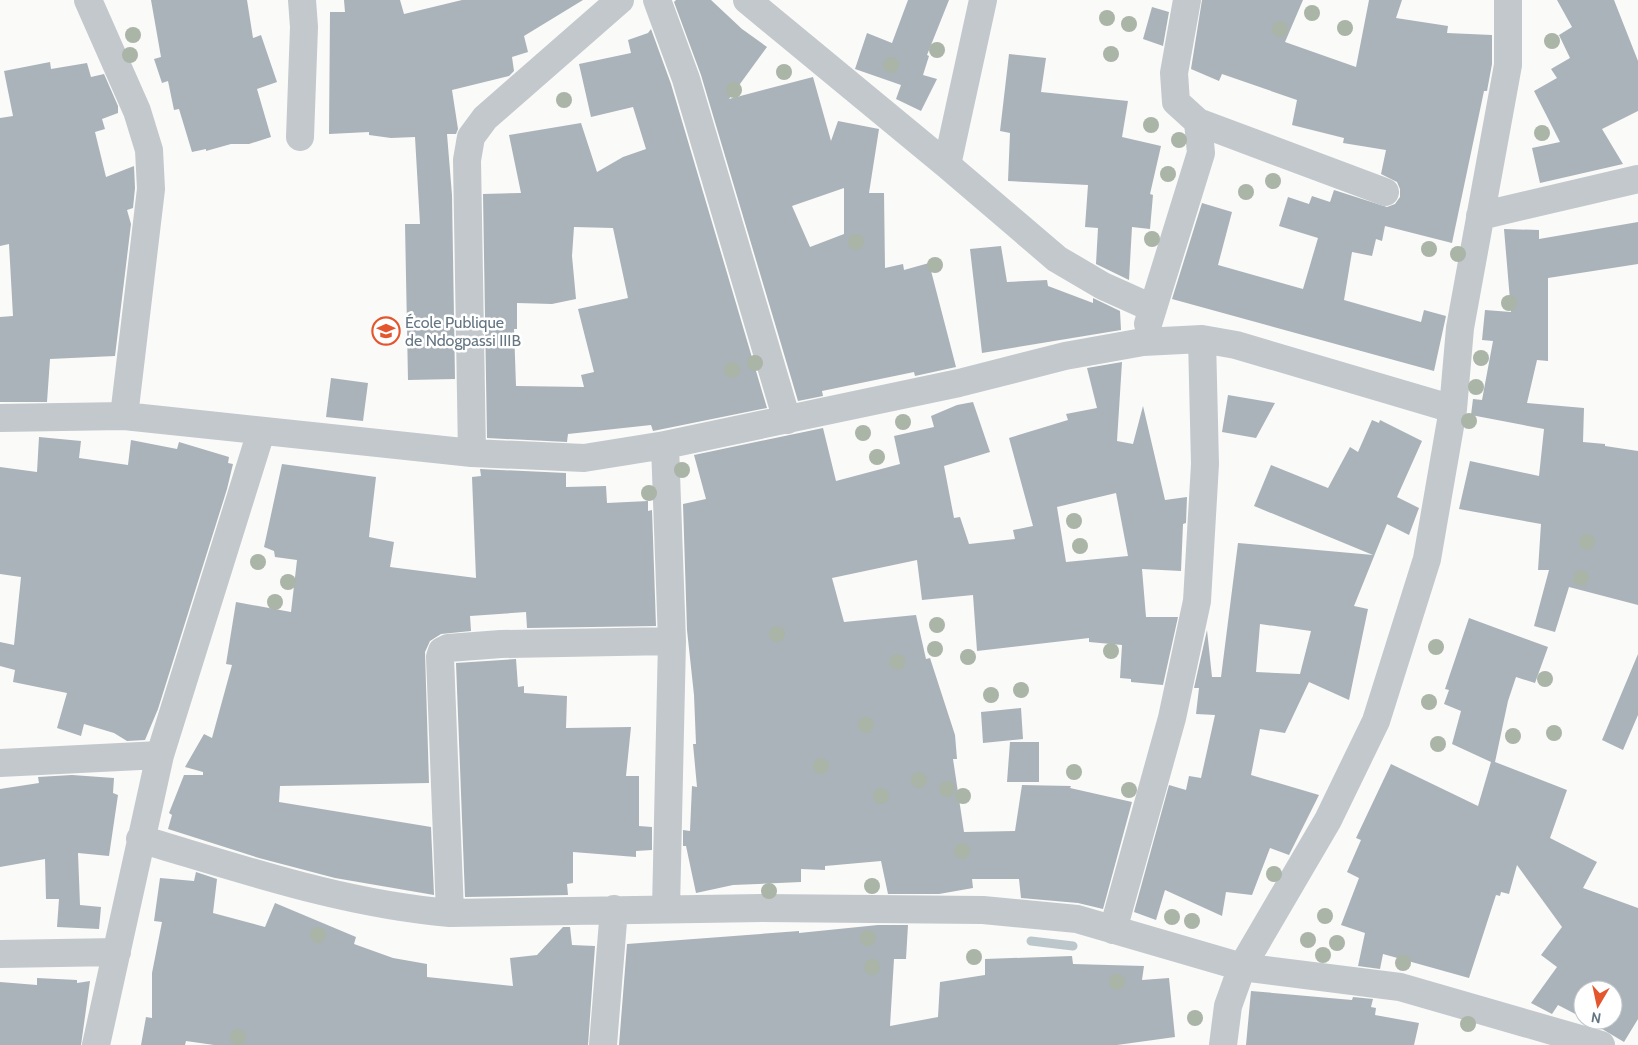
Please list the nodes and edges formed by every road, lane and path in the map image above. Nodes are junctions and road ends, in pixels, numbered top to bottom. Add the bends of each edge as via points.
1 (88, 0) edge
2 (302, 0) edge
3 (620, 0) edge
4 (657, 0) edge
5 (747, 0) edge
6 (984, 0) edge
7 (1187, 0) edge
8 (1508, 0) edge
9 (1198, 122) junction
10 (300, 137) dead end
11 (946, 165) junction
12 (1638, 179) edge
13 (1385, 192) dead end
14 (1480, 216) junction
15 (1152, 308) junction
16 (1202, 339) junction
17 (1143, 342) junction
18 (1453, 409) junction
19 (124, 416) junction
20 (0, 418) edge
21 (788, 420) junction
22 (261, 432) junction
23 (665, 445) junction
24 (472, 453) junction
25 (672, 641) junction
26 (160, 755) junction
27 (0, 763) edge
28 (140, 840) junction
29 (614, 909) junction
30 (666, 909) junction
31 (450, 913) junction
32 (1112, 930) junction
33 (117, 952) junction
34 (0, 954) edge
35 (1242, 967) junction
36 (96, 1045) edge
37 (603, 1045) edge
38 (1223, 1045) edge
39 (1601, 1045) edge

1 - 19 street via 137,111 149,150 151,189
2 - 10 street
3 - 24 street via 484,118 471,136 467,160
4 - 21 street via 686,79
5 - 11 street
6 - 11 street
7 - 9 street via 1174,73 1176,102
8 - 14 street via 1508,65
9 - 13 street
9 - 15 street via 1201,153
11 - 15 street via 1057,260
12 - 14 street
14 - 18 street via 1460,328
15 - 17 street
16 - 17 street
16 - 18 street via 1236,345
16 - 32 street via 1205,464 1197,601 1172,718
17 - 21 street via 1065,356
18 - 35 street via 1427,559 1376,721 1328,820
19 - 20 street
19 - 22 street
21 - 23 street
22 - 24 street
22 - 26 street
23 - 24 street via 584,458
23 - 25 street
25 - 30 street
25 - 31 street via 501,644 442,651
26 - 27 street
26 - 28 street
28 - 31 street via 317,891 413,910
28 - 33 street
29 - 30 street
29 - 31 street
29 - 37 street
30 - 32 street via 983,910 1077,919
32 - 35 street
33 - 34 street
33 - 36 street
35 - 38 street via 1228,1006
35 - 39 street via 1400,986

